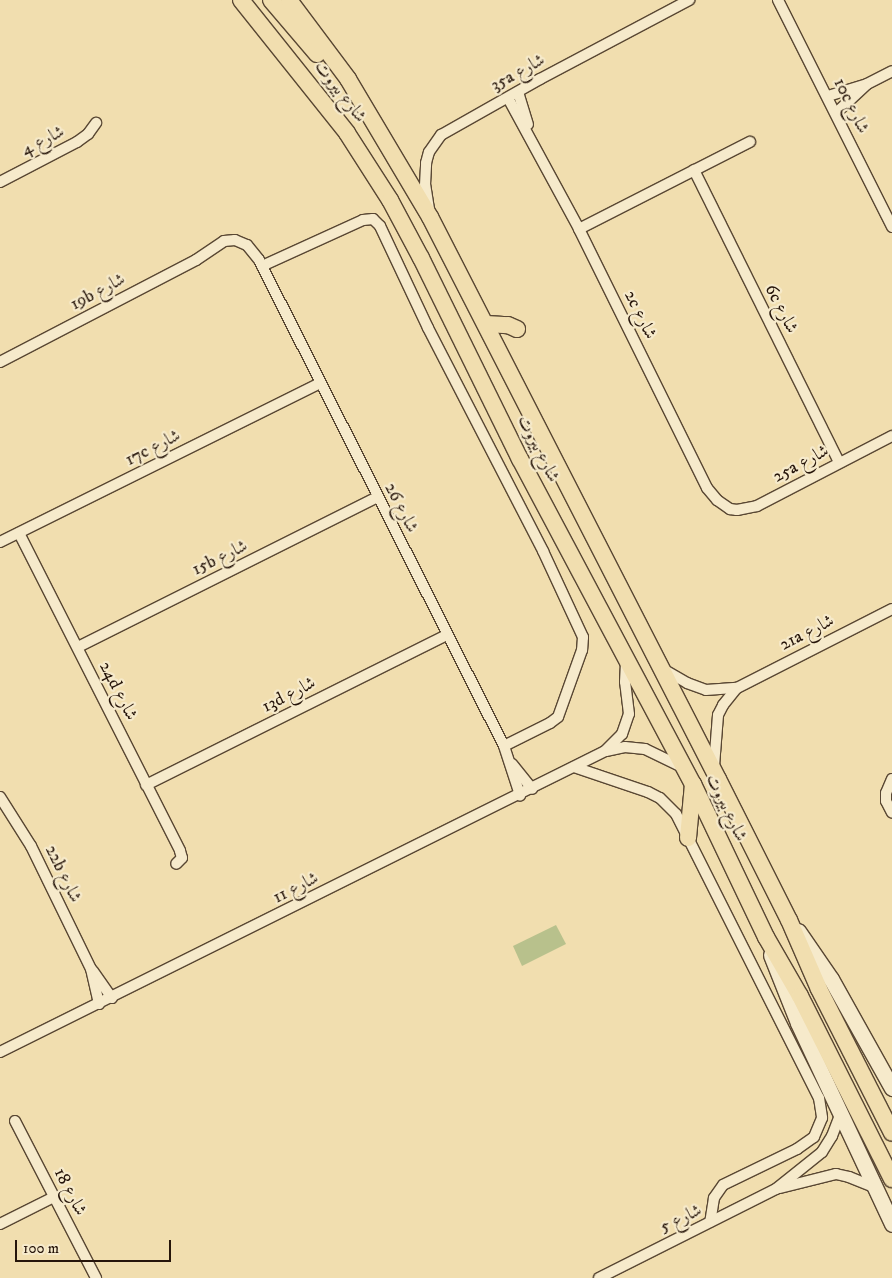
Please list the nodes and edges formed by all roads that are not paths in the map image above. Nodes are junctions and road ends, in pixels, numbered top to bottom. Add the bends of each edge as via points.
1 (241, 0) edge
2 (270, 0) edge
3 (289, 0) edge
4 (689, 0) edge
5 (778, 0) edge
6 (892, 71) edge
7 (348, 79) junction
8 (867, 84) junction
9 (518, 92) junction
10 (828, 96) junction
11 (508, 98) junction
12 (836, 113) junction
13 (96, 123) dead end
14 (530, 138) junction
15 (750, 142) dead end
16 (694, 170) junction
17 (0, 182) edge
18 (430, 217) junction
19 (892, 227) edge
20 (579, 229) junction
21 (210, 250) joint
22 (262, 266) junction
23 (486, 324) junction
24 (517, 329) dead end
25 (0, 362) edge
26 (320, 383) junction
27 (892, 436) edge
28 (839, 462) junction
29 (377, 498) junction
30 (722, 505) joint
31 (19, 533) junction
32 (0, 542) edge
33 (892, 609) edge
34 (447, 635) junction
35 (78, 647) junction
36 (626, 661) junction
37 (661, 668) junction
38 (737, 688) junction
39 (504, 746) junction
40 (605, 751) junction
41 (511, 763) junction
42 (574, 768) junction
43 (684, 768) junction
44 (714, 770) junction
45 (892, 779) edge
46 (693, 784) junction
47 (146, 785) junction
48 (532, 789) junction
49 (520, 795) junction
50 (0, 797) edge
51 (892, 813) edge
52 (688, 838) junction
53 (176, 864) dead end
54 (789, 920) junction
55 (766, 937) junction
56 (91, 968) junction
57 (112, 998) junction
58 (99, 1004) junction
59 (0, 1052) edge
60 (892, 1088) edge
61 (824, 1096) junction
62 (840, 1115) junction
63 (15, 1121) dead end
64 (892, 1132) edge
65 (786, 1154) junction
66 (807, 1165) junction
67 (892, 1179) edge
68 (874, 1187) junction
69 (776, 1189) junction
70 (54, 1197) junction
71 (710, 1222) junction
72 (0, 1224) edge
73 (892, 1224) edge
74 (96, 1278) edge
75 (599, 1278) edge

1 - 36 main road, شارع بيروت via 347,132 378,180
2 - 7 main road via 319,56
3 - 7 main road, شارع بيروت
4 - 9 street, 35a شارع
5 - 10 street, 10c شارع
6 - 8 street
7 - 18 main road, شارع بيروت
8 - 10 street
8 - 12 street
9 - 11 street, 35a شارع
9 - 14 street, 2c شارع
10 - 12 street, 10c شارع
11 - 14 street, 2c شارع
11 - 18 street, 35a شارع via 450,128 434,143 424,174
12 - 19 street, 10c شارع
13 - 17 street, شارع 4 via 77,142
14 - 20 street, 2c شارع
15 - 16 street
16 - 20 street
16 - 28 street, 6c شارع
18 - 23 main road, شارع بيروت
20 - 30 street, 2c شارع via 707,488
21 - 22 street, شارع 26 via 224,241 235,240 250,248
21 - 25 street, 19b شارع
22 - 26 street, شارع 26
22 - 39 street via 363,220 373,219 380,226 583,637 582,650 558,717
23 - 24 main road via 508,325
23 - 37 main road, شارع بيروت
26 - 29 street, شارع 26
26 - 31 street, 17c شارع
27 - 28 street, 25a شارع
28 - 30 street, 25a شارع via 756,506 737,510
29 - 34 street, شارع 26
29 - 35 street, 15b شارع
31 - 32 street, 17c شارع
31 - 35 street, 24d شارع
33 - 38 street, 21a شارع
34 - 39 street, شارع 26
34 - 47 street, 13d شارع
35 - 47 street, 24d شارع
36 - 40 street, شارع 11 via 629,714 622,734
36 - 43 main road, شارع بيروت
37 - 38 street, 21a شارع via 706,690
37 - 44 main road, شارع بيروت
38 - 44 street, 21a شارع via 718,715
39 - 41 street, شارع 26
40 - 42 street, شارع 11
40 - 43 street, شارع 11 via 625,747 645,749
41 - 48 street, شارع 26
41 - 49 street, شارع 26
42 - 48 street, شارع 11
42 - 52 street via 654,795 676,814
43 - 46 main road, شارع بيروت
44 - 54 main road, شارع بيروت
45 - 51 street via 886,793
46 - 52 main road
46 - 55 main road, شارع بيروت
47 - 53 street, 24d شارع via 182,854
48 - 49 street, شارع 11
49 - 57 street, شارع 11
50 - 56 street, 22b شارع via 31,846
52 - 61 street
54 - 60 main road, شارع بيروت via 831,979
54 - 64 main road, شارع بيروت via 819,989
55 - 61 main road, شارع بيروت
55 - 67 main road, شارع بيروت via 800,996
56 - 57 street, 22b شارع
56 - 58 street, 22b شارع
57 - 58 street, شارع 11
58 - 59 street, شارع 11
61 - 62 main road, شارع بيروت
61 - 65 street via 820,1128 814,1138
62 - 66 street, شارع 5 via 827,1145
62 - 68 main road, شارع بيروت
63 - 70 street, شارع 18
65 - 66 street
65 - 71 street via 723,1185 714,1198
66 - 69 street, شارع 5
68 - 69 street, شارع 5 via 836,1174
68 - 73 main road, شارع بيروت
69 - 71 street, شارع 5
70 - 72 street
70 - 74 street, شارع 18
71 - 75 street, شارع 5

